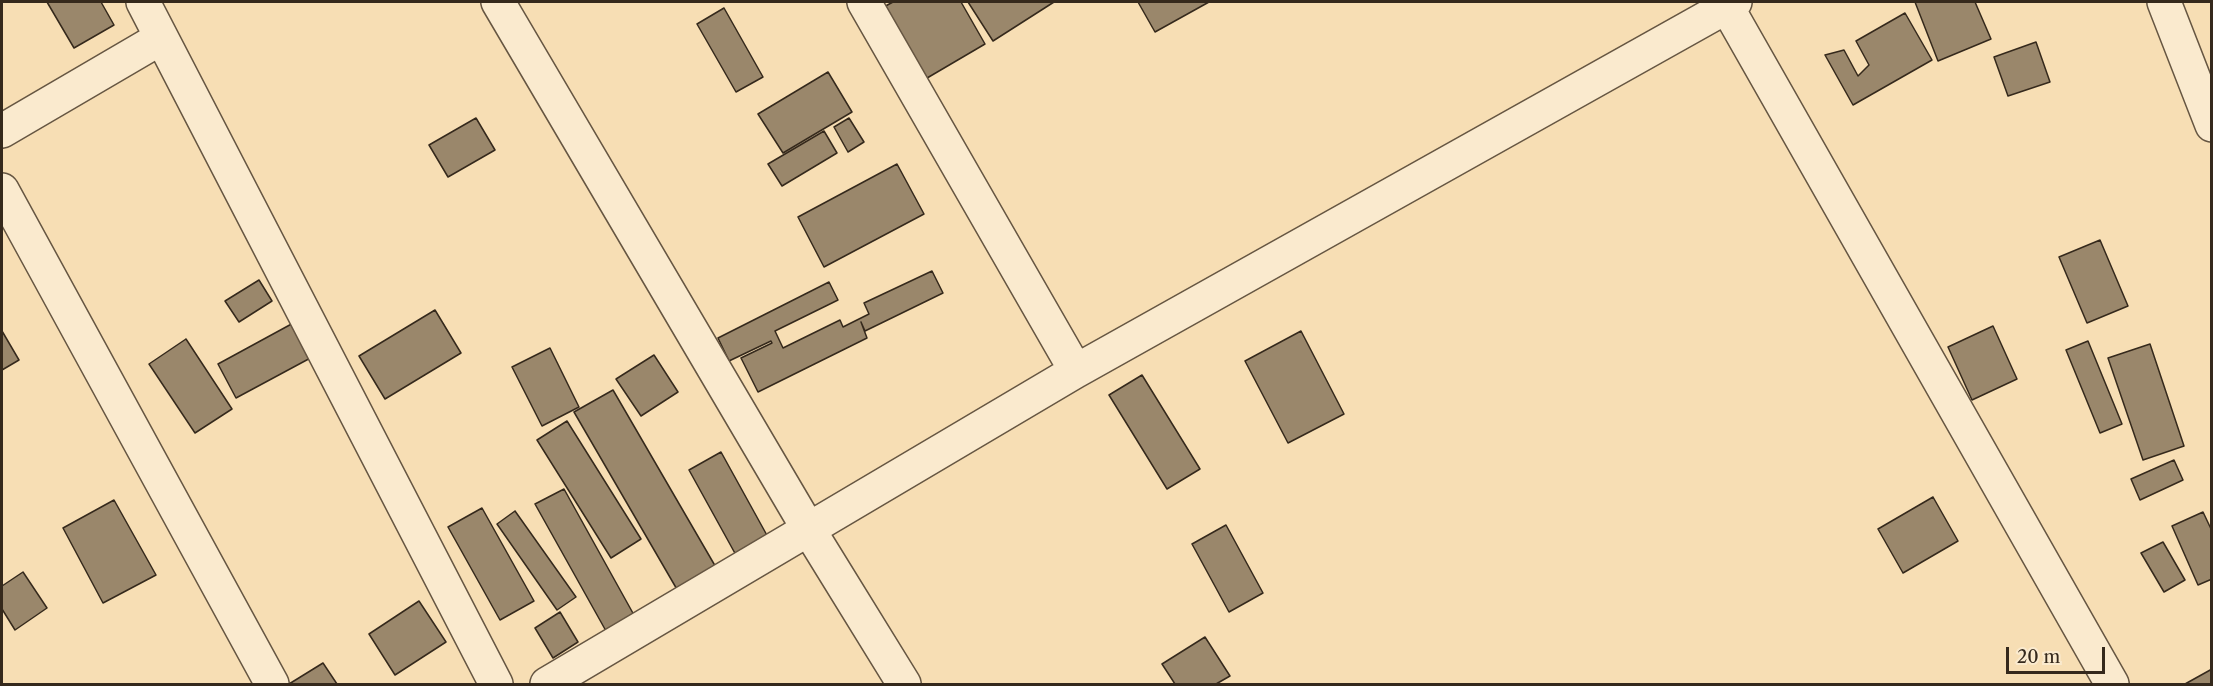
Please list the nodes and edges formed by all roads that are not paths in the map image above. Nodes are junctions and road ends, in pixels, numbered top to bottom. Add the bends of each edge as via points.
1 (143, 2) edge
2 (498, 2) edge
3 (864, 2) edge
4 (2164, 2) edge
5 (1731, 4) edge
6 (161, 38) junction
7 (2211, 121) edge
8 (2, 131) edge
9 (2, 190) edge
10 (1076, 371) junction
11 (809, 530) junction
12 (272, 684) edge
13 (496, 684) edge
14 (547, 684) edge
15 (904, 684) edge
16 (2112, 684) edge

1 - 6 street
2 - 11 street
3 - 10 street
4 - 7 street
5 - 10 street
5 - 16 street
6 - 8 street
6 - 13 street
9 - 12 street
10 - 11 street
11 - 14 street
11 - 15 street

